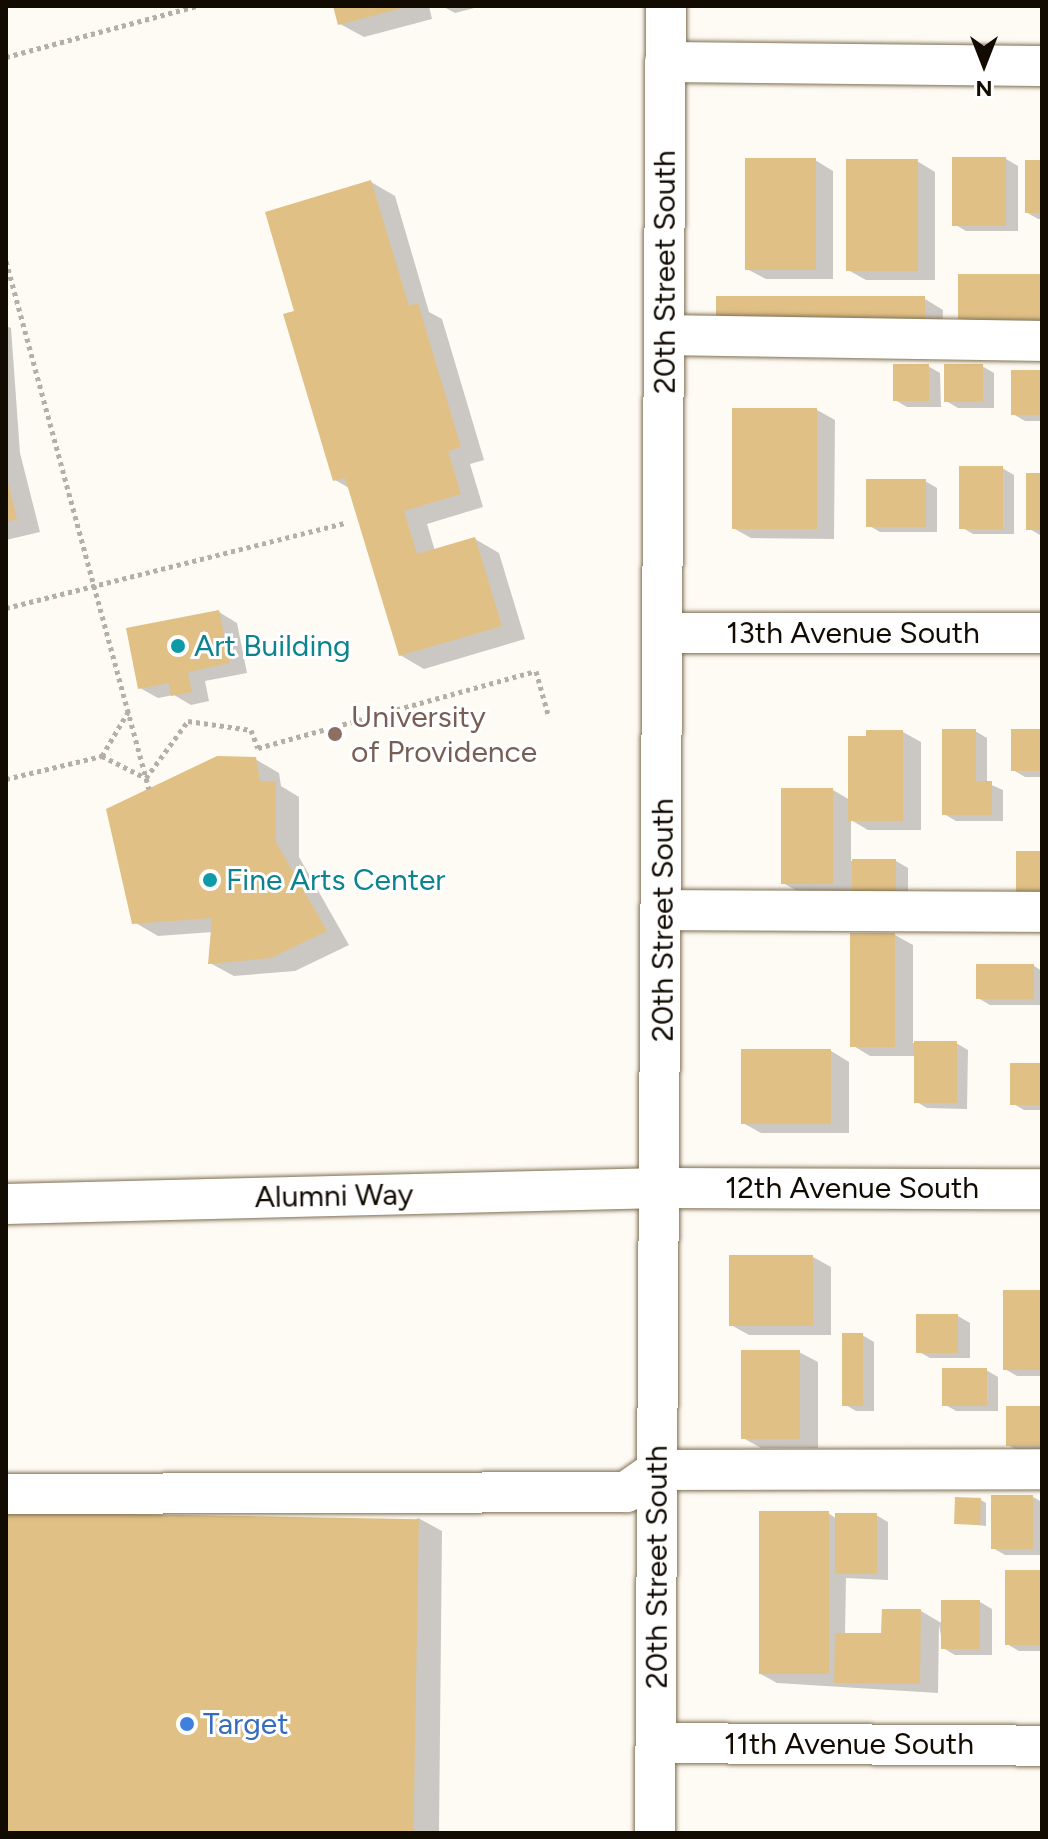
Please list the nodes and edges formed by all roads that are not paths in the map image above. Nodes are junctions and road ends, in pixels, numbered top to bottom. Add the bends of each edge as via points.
1 (666, 6) edge
2 (665, 62) junction
3 (1042, 66) edge
4 (665, 335) junction
5 (1042, 341) edge
6 (664, 633) junction
7 (1042, 633) edge
8 (663, 910) junction
9 (1042, 912) edge
10 (663, 1188) junction
11 (1042, 1189) edge
12 (6, 1204) edge
13 (1042, 1469) edge
14 (657, 1470) junction
15 (6, 1494) edge
16 (656, 1743) junction
17 (1042, 1746) edge
18 (655, 1833) edge

1 - 2 street, 20th Street South
2 - 3 street
2 - 4 street, 20th Street South
4 - 5 street
4 - 6 street, 20th Street South
6 - 7 street, 13th Avenue South
6 - 8 street, 20th Street South
8 - 9 street
8 - 10 street, 20th Street South
10 - 11 street, 12th Avenue South
10 - 12 street, Alumni Way
10 - 14 street, 20th Street South
13 - 14 street
14 - 15 street via 626,1492
14 - 16 street, 20th Street South
16 - 17 street, 11th Avenue South
16 - 18 street, 20th Street South

